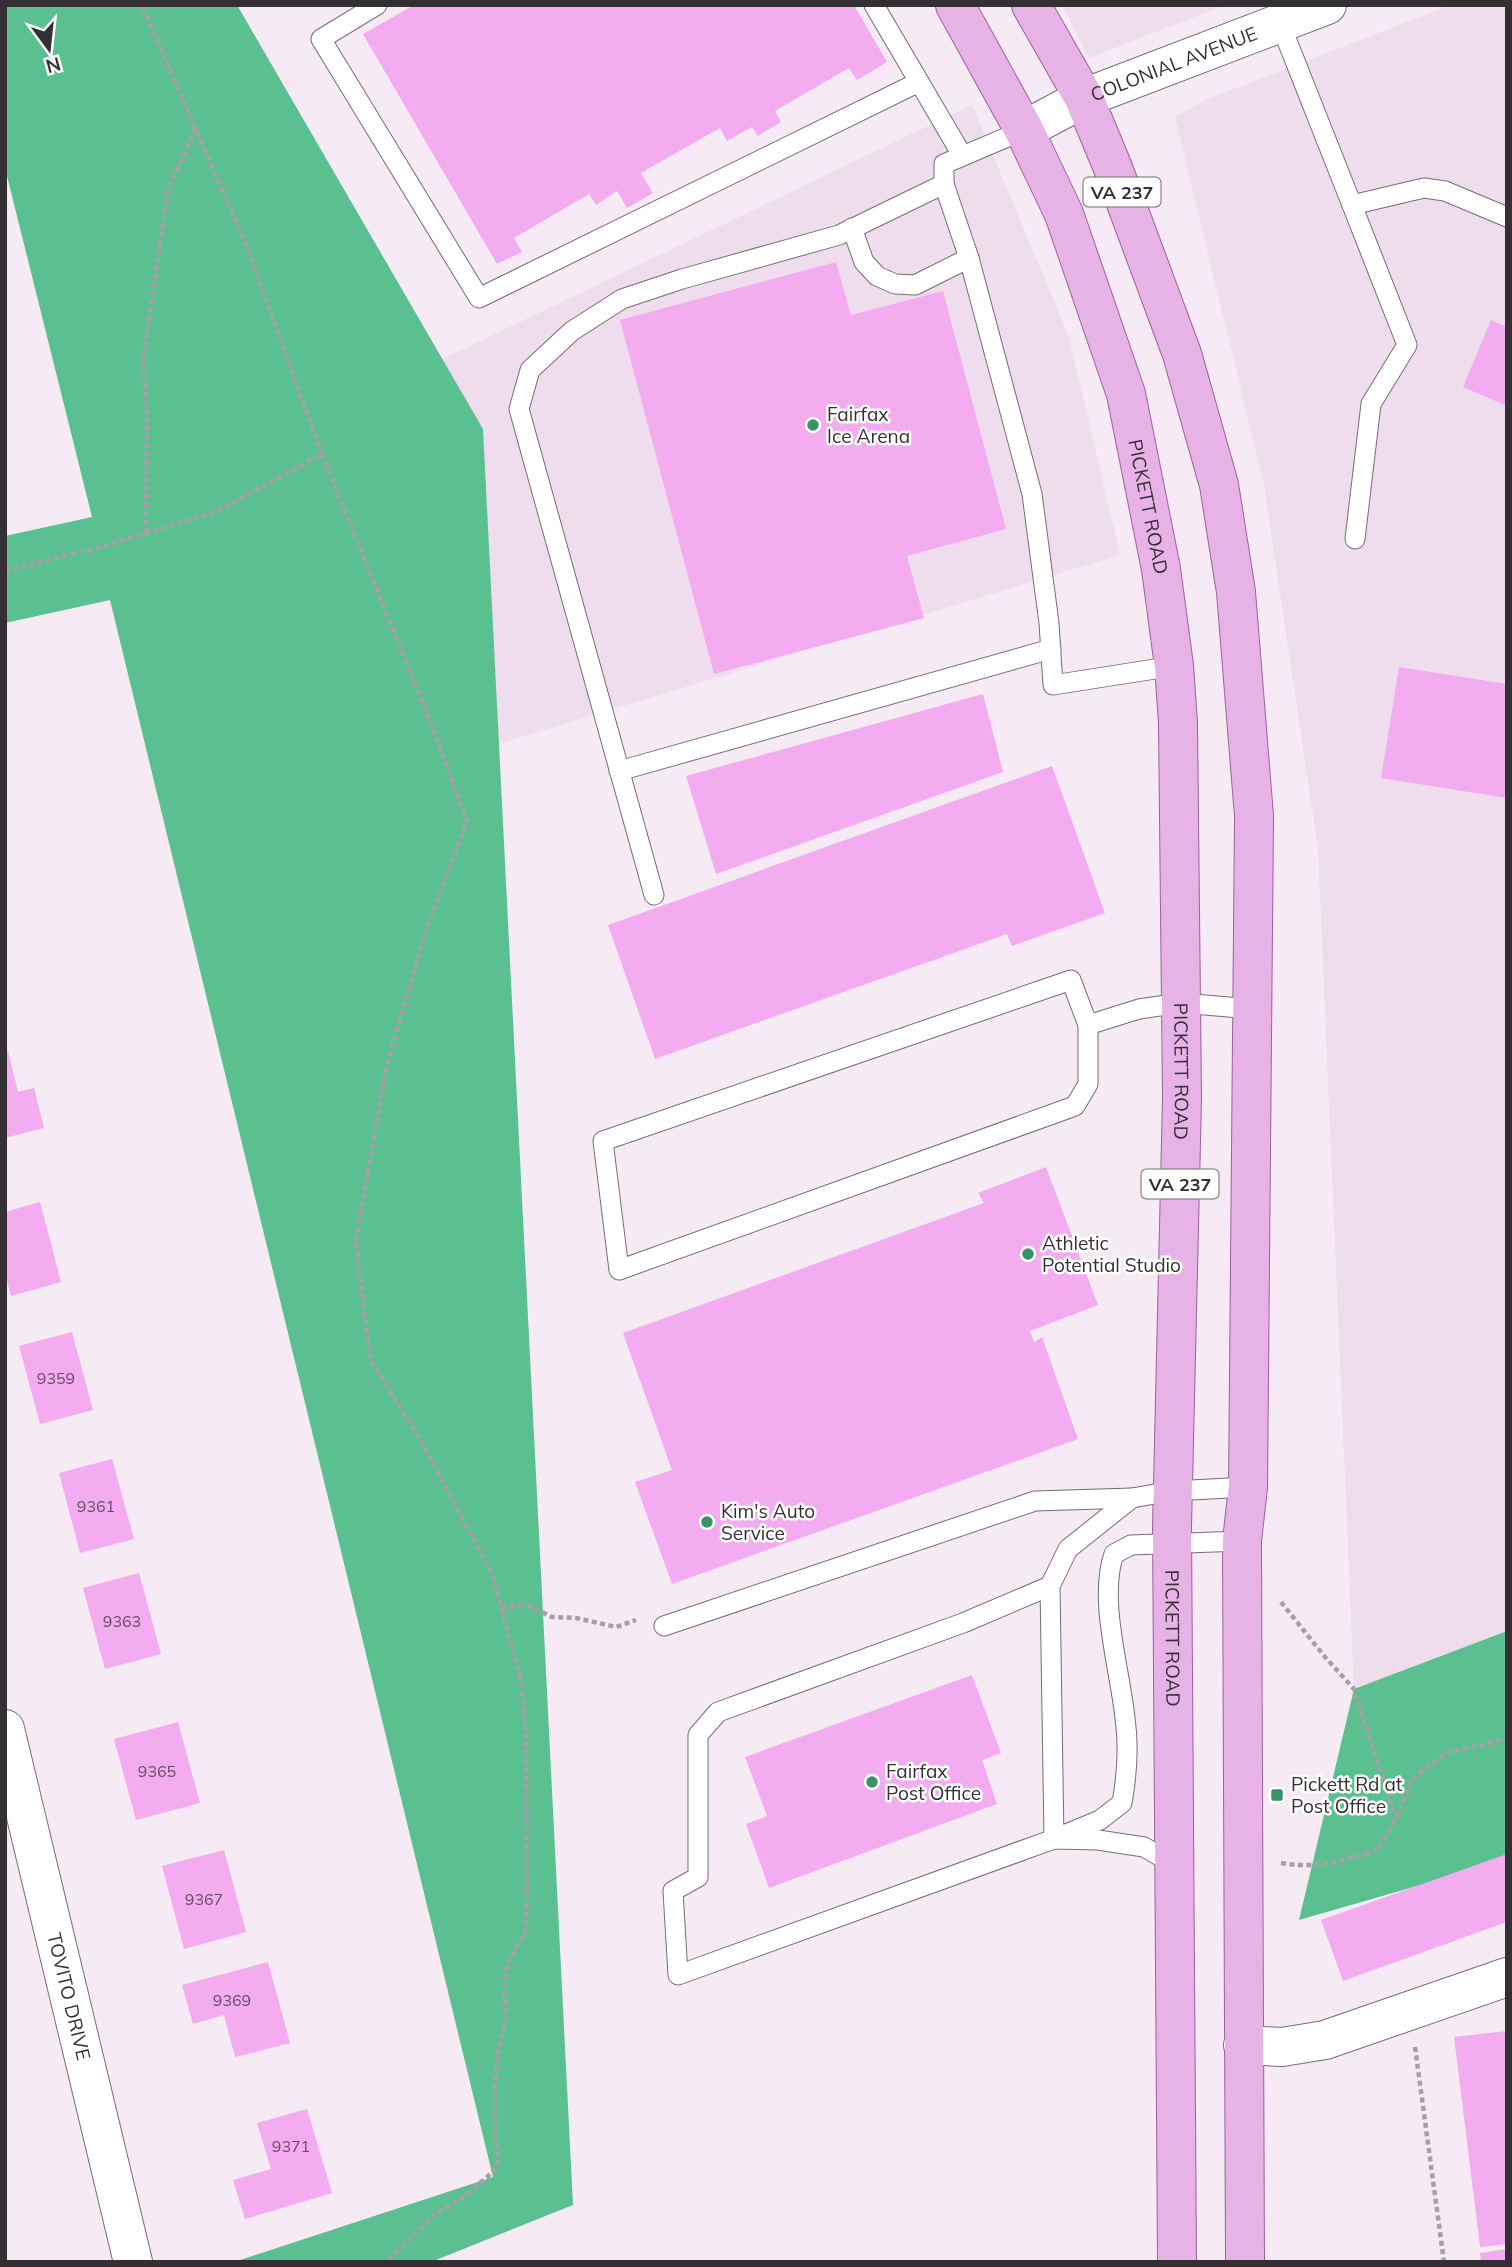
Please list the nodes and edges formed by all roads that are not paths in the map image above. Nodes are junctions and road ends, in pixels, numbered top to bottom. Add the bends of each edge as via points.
1 (377, 5) edge
2 (874, 5) edge
3 (955, 5) edge
4 (1031, 5) edge
5 (1326, 5) edge
6 (1280, 23) junction
7 (919, 82) junction
8 (1084, 98) junction
9 (1024, 130) junction
10 (962, 155) junction
11 (944, 184) junction
12 (1352, 205) junction
13 (1507, 217) edge
14 (852, 228) junction
15 (969, 258) junction
16 (1355, 539) dead end
17 (1051, 649) junction
18 (1174, 666) junction
19 (620, 771) junction
20 (654, 895) dead end
21 (1181, 1003) junction
22 (1252, 1009) junction
23 (1088, 1025) junction
24 (1248, 1487) junction
25 (1172, 1491) junction
26 (1132, 1498) junction
27 (1242, 1541) junction
28 (1172, 1542) junction
29 (1050, 1586) junction
30 (664, 1626) road end
31 (5, 1729) edge
32 (1054, 1839) junction
33 (1175, 1865) junction
34 (1507, 1977) edge
35 (1243, 2045) junction
36 (134, 2262) edge
37 (1177, 2262) edge
38 (1245, 2262) edge

1 - 7 lane via 321,39 479,298
2 - 7 lane
3 - 9 main road, PICKETT ROAD / VA 237
4 - 8 main road, VA 237
5 - 6 street, COLONIAL AVENUE
6 - 8 street, COLONIAL AVENUE
6 - 12 lane
7 - 10 lane
8 - 9 street, COLONIAL AVENUE
8 - 22 main road, VA 237 via 1182,354 1219,485 1236,592 1254,816
9 - 10 lane
9 - 18 main road, PICKETT ROAD / VA 237 via 1064,214 1126,394 1161,569
10 - 11 lane via 944,164
11 - 14 lane
11 - 15 lane
12 - 13 lane via 1424,188 1445,191
12 - 16 lane via 1407,345 1371,404
14 - 15 lane via 864,262 877,276 895,284 915,285
14 - 19 lane via 621,299 572,331 530,370 519,409
15 - 17 lane via 1032,494
17 - 18 lane via 1053,685
17 - 19 lane
18 - 21 main road, PICKETT ROAD / VA 237
19 - 20 lane
21 - 22 lane
21 - 23 lane via 1139,1009
21 - 25 main road, PICKETT ROAD / VA 237
22 - 24 main road, VA 237
23 - 23 lane via 1071,980 603,1141 619,1270 1075,1106 1088,1084
24 - 25 lane
24 - 27 main road, VA 237
25 - 26 lane
25 - 28 main road, PICKETT ROAD / VA 237
26 - 29 lane via 1068,1549
26 - 30 lane via 1035,1501
27 - 28 lane
27 - 35 main road, VA 237
28 - 32 lane via 1131,1545 1114,1554 1109,1569 1108,1599 1126,1720 1122,1803 1100,1820
28 - 33 main road, PICKETT ROAD / VA 237
29 - 32 lane
29 - 32 lane via 963,1623 718,1712 698,1735 698,1877 673,1891 678,1975
31 - 36 street, TOVITO DRIVE
32 - 33 lane via 1144,1847
33 - 37 main road, PICKETT ROAD / VA 237
34 - 35 street via 1325,2040 1282,2047
35 - 38 main road, VA 237

